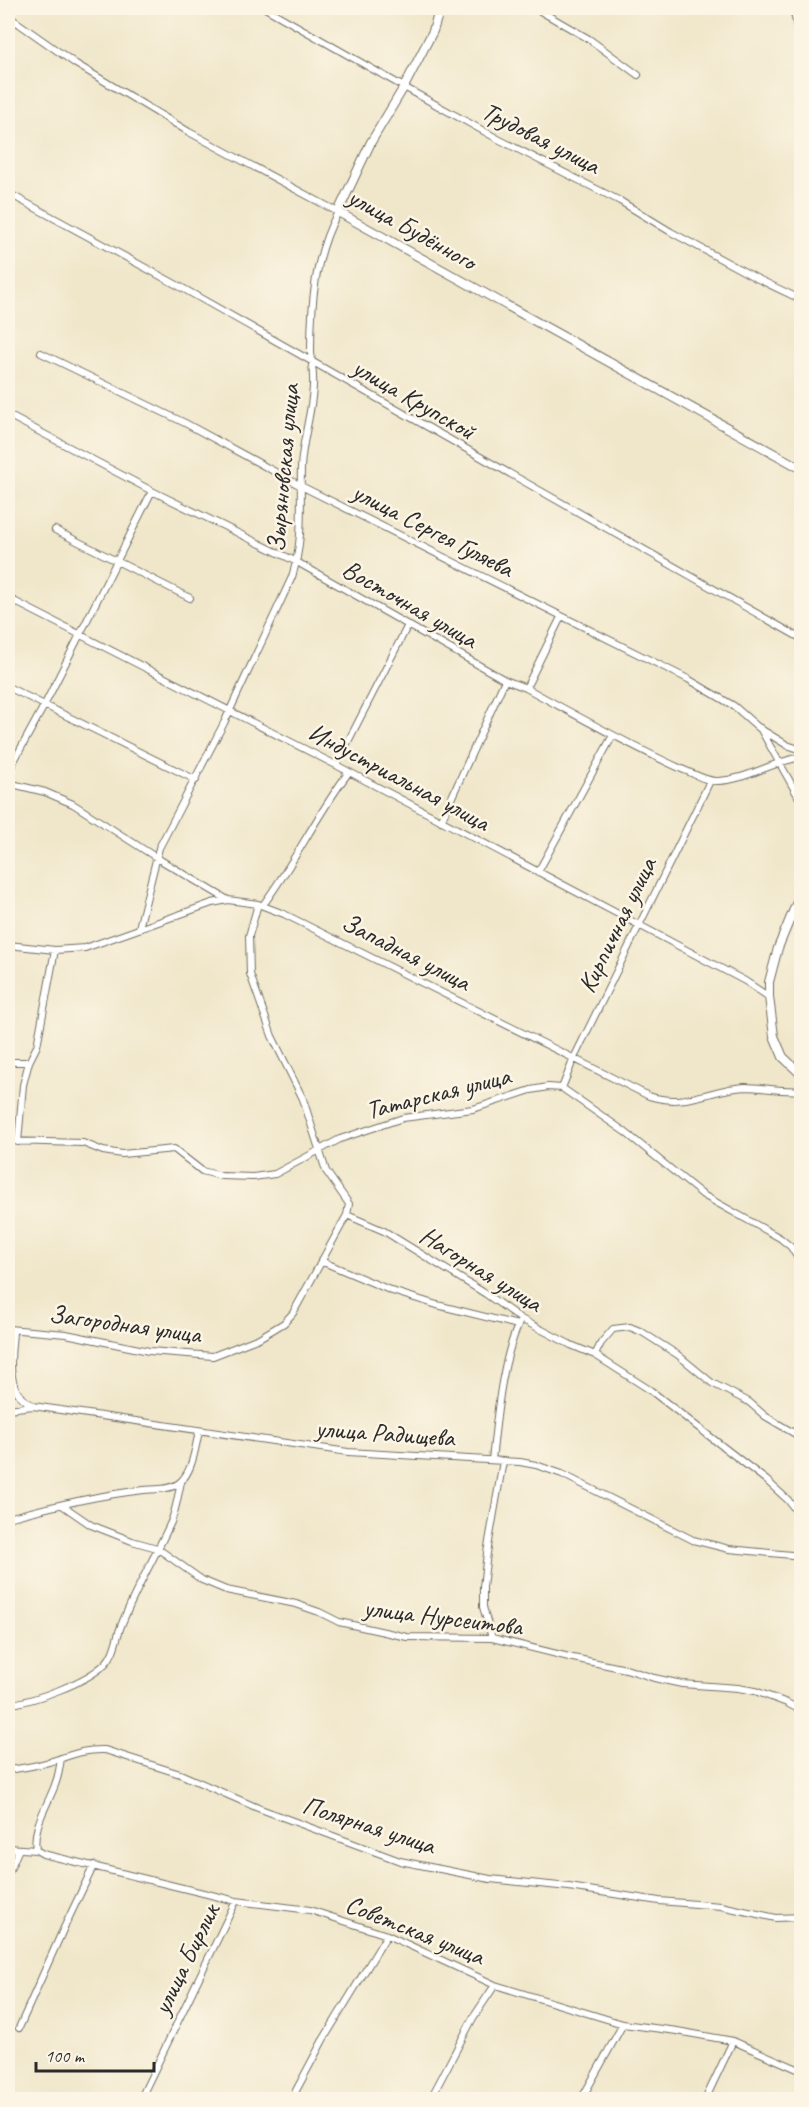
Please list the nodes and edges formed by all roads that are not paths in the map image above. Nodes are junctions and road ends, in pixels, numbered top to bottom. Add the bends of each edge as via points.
1 (266, 8) edge
2 (440, 8) edge
3 (535, 8) edge
4 (793, 8) edge
5 (8, 16) edge
6 (801, 36) edge
7 (638, 75) dead end
8 (404, 87) junction
9 (8, 193) edge
10 (338, 212) junction
11 (801, 300) edge
12 (41, 353) dead end
13 (312, 363) junction
14 (8, 416) edge
15 (801, 469) edge
16 (301, 486) junction
17 (152, 491) junction
18 (55, 530) dead end
19 (117, 561) junction
20 (297, 562) junction
21 (8, 598) edge
22 (190, 598) dead end
23 (561, 617) junction
24 (408, 625) junction
25 (79, 634) junction
26 (801, 639) edge
27 (504, 680) junction
28 (8, 687) edge
29 (526, 688) junction
30 (45, 704) junction
31 (229, 711) junction
32 (759, 728) junction
33 (613, 735) junction
34 (801, 750) edge
35 (801, 757) edge
36 (778, 762) junction
37 (336, 765) junction
38 (8, 772) edge
39 (350, 772) junction
40 (196, 780) junction
41 (710, 781) junction
42 (8, 783) edge
43 (801, 803) edge
44 (441, 821) junction
45 (157, 858) junction
46 (538, 872) junction
47 (801, 890) edge
48 (228, 900) junction
49 (261, 904) junction
50 (640, 926) junction
51 (139, 928) junction
52 (8, 945) edge
53 (55, 950) junction
54 (769, 997) junction
55 (574, 1058) junction
56 (8, 1062) edge
57 (29, 1062) junction
58 (801, 1075) edge
59 (562, 1088) junction
60 (801, 1090) edge
61 (8, 1141) edge
62 (18, 1142) junction
63 (319, 1150) junction
64 (347, 1215) junction
65 (321, 1261) junction
66 (801, 1265) edge
67 (520, 1322) junction
68 (10, 1330) edge
69 (595, 1355) junction
70 (33, 1406) junction
71 (8, 1409) edge
72 (199, 1432) junction
73 (801, 1438) edge
74 (492, 1460) junction
75 (503, 1461) junction
76 (181, 1482) junction
77 (62, 1505) junction
78 (8, 1518) edge
79 (801, 1519) edge
80 (157, 1548) junction
81 (801, 1556) edge
82 (492, 1638) junction
83 (8, 1705) edge
84 (801, 1711) edge
85 (61, 1758) junction
86 (8, 1770) edge
87 (8, 1848) edge
88 (19, 1849) junction
89 (36, 1850) junction
90 (94, 1865) junction
91 (8, 1874) edge
92 (236, 1901) junction
93 (801, 1917) edge
94 (387, 1935) junction
95 (495, 1985) junction
96 (623, 2024) junction
97 (19, 2028) dead end
98 (733, 2041) junction
99 (801, 2071) edge
100 (140, 2100) edge
101 (291, 2100) edge
102 (430, 2100) edge
103 (581, 2100) edge
104 (705, 2100) edge

1 - 8 street, Трудовая улица
2 - 8 street, Зыряновская улица via 433,31
3 - 7 street via 589,39
4 - 6 street
5 - 10 street, улица Будённого via 76,64 189,132
8 - 10 street, Зыряновская улица via 371,142
8 - 11 street, Трудовая улица
9 - 13 street, улица Крупской
10 - 13 street, Зыряновская улица via 317,266
10 - 15 street, улица Будённого
12 - 16 street, улица Сергея Гуляева via 185,423
13 - 16 street, Зыряновская улица via 313,386
13 - 26 street, улица Крупской
14 - 17 street, Восточная улица
16 - 20 street, Зыряновская улица
16 - 23 street, улица Сергея Гуляева
17 - 19 street
17 - 20 street, Восточная улица
18 - 19 street
19 - 22 street
19 - 25 street
20 - 24 street, Восточная улица
20 - 31 street, Зыряновская улица
21 - 25 street, Индустриальная улица
23 - 29 street
23 - 32 street, улица Сергея Гуляева via 688,679 734,706
24 - 27 street, Восточная улица
24 - 37 street
25 - 30 street
25 - 31 street, Индустриальная улица
27 - 29 street, Восточная улица
27 - 44 street
28 - 30 street
29 - 33 street, Восточная улица
30 - 38 street
30 - 40 street
31 - 37 street, Индустриальная улица
31 - 40 street, Зыряновская улица
32 - 34 street, улица Сергея Гуляева
32 - 36 street
33 - 41 street, Восточная улица
33 - 46 street
35 - 36 street
36 - 41 street via 740,776
36 - 43 street
37 - 39 street, Индустриальная улица
39 - 44 street, Индустриальная улица
39 - 49 street via 310,829 276,890
40 - 45 street, Зыряновская улица
41 - 50 street, Кирпичная улица
42 - 45 street, Западная улица via 73,804
44 - 46 street, Индустриальная улица
45 - 48 street, Западная улица
45 - 51 street, Зыряновская улица
46 - 50 street, Индустриальная улица
47 - 54 street via 778,948
48 - 49 street, Западная улица
48 - 51 street
49 - 55 street, Западная улица
49 - 63 street via 249,936 250,974 272,1036 303,1099
50 - 54 street, Индустриальная улица
50 - 55 street, Кирпичная улица
51 - 53 street via 85,948
52 - 53 street
53 - 57 street via 37,1046
54 - 58 street via 774,1036 783,1057
55 - 59 street, Кирпичная улица
55 - 60 street, Западная улица via 664,1101 743,1088
56 - 57 street
57 - 62 street
59 - 63 street, Татарская улица via 531,1090 473,1109 403,1118
59 - 66 street via 625,1132 703,1195 780,1238 791,1247
61 - 62 street, Татарская улица
62 - 63 street, Татарская улица via 83,1143 122,1154 174,1149 202,1171 253,1177 275,1174
63 - 64 street via 326,1171 349,1204
64 - 65 street, Загородная улица
64 - 67 street, Нагорная улица via 384,1231 486,1294
65 - 67 street via 437,1305
65 - 68 street, Загородная улица via 284,1323 259,1338 213,1356 149,1351 66,1334
67 - 69 street, Нагорная улица
67 - 74 street via 507,1360
68 - 70 street via 16,1388
69 - 73 street via 613,1329 630,1327 672,1350 712,1383
69 - 79 street, Нагорная улица via 650,1390 766,1480 788,1500
70 - 71 street, улица Радищева
70 - 72 street, улица Радищева
72 - 74 street, улица Радищева via 348,1452
72 - 76 street via 192,1461
74 - 75 street, улица Радищева
75 - 81 street, улица Радищева via 536,1465 562,1474 693,1540 729,1549
75 - 82 street via 483,1587 483,1607
76 - 77 street via 171,1488 119,1493
76 - 80 street via 172,1521
77 - 78 street
77 - 80 street, улица Нурсеитова via 91,1525
80 - 82 street, улица Нурсеитова via 202,1580 226,1590 296,1604 364,1629 407,1637
80 - 83 street via 105,1664 80,1681
82 - 84 street, улица Нурсеитова via 682,1684 755,1691
85 - 86 street, Полярная улица
85 - 89 street via 57,1780 37,1827
85 - 93 street, Полярная улица via 74,1752 105,1750 180,1774 258,1808 418,1866 490,1879 721,1906 776,1918
87 - 88 street, Советская улица
88 - 89 street, Советская улица
88 - 91 street
89 - 90 street, Советская улица
90 - 92 street, Советская улица
90 - 97 street
92 - 94 street, Советская улица via 310,1910
92 - 100 street, улица Бирлик
94 - 95 street, Советская улица
94 - 101 street
95 - 96 street, Советская улица
95 - 102 street
96 - 98 street, Советская улица
96 - 103 street
98 - 99 street, Советская улица
98 - 104 street

